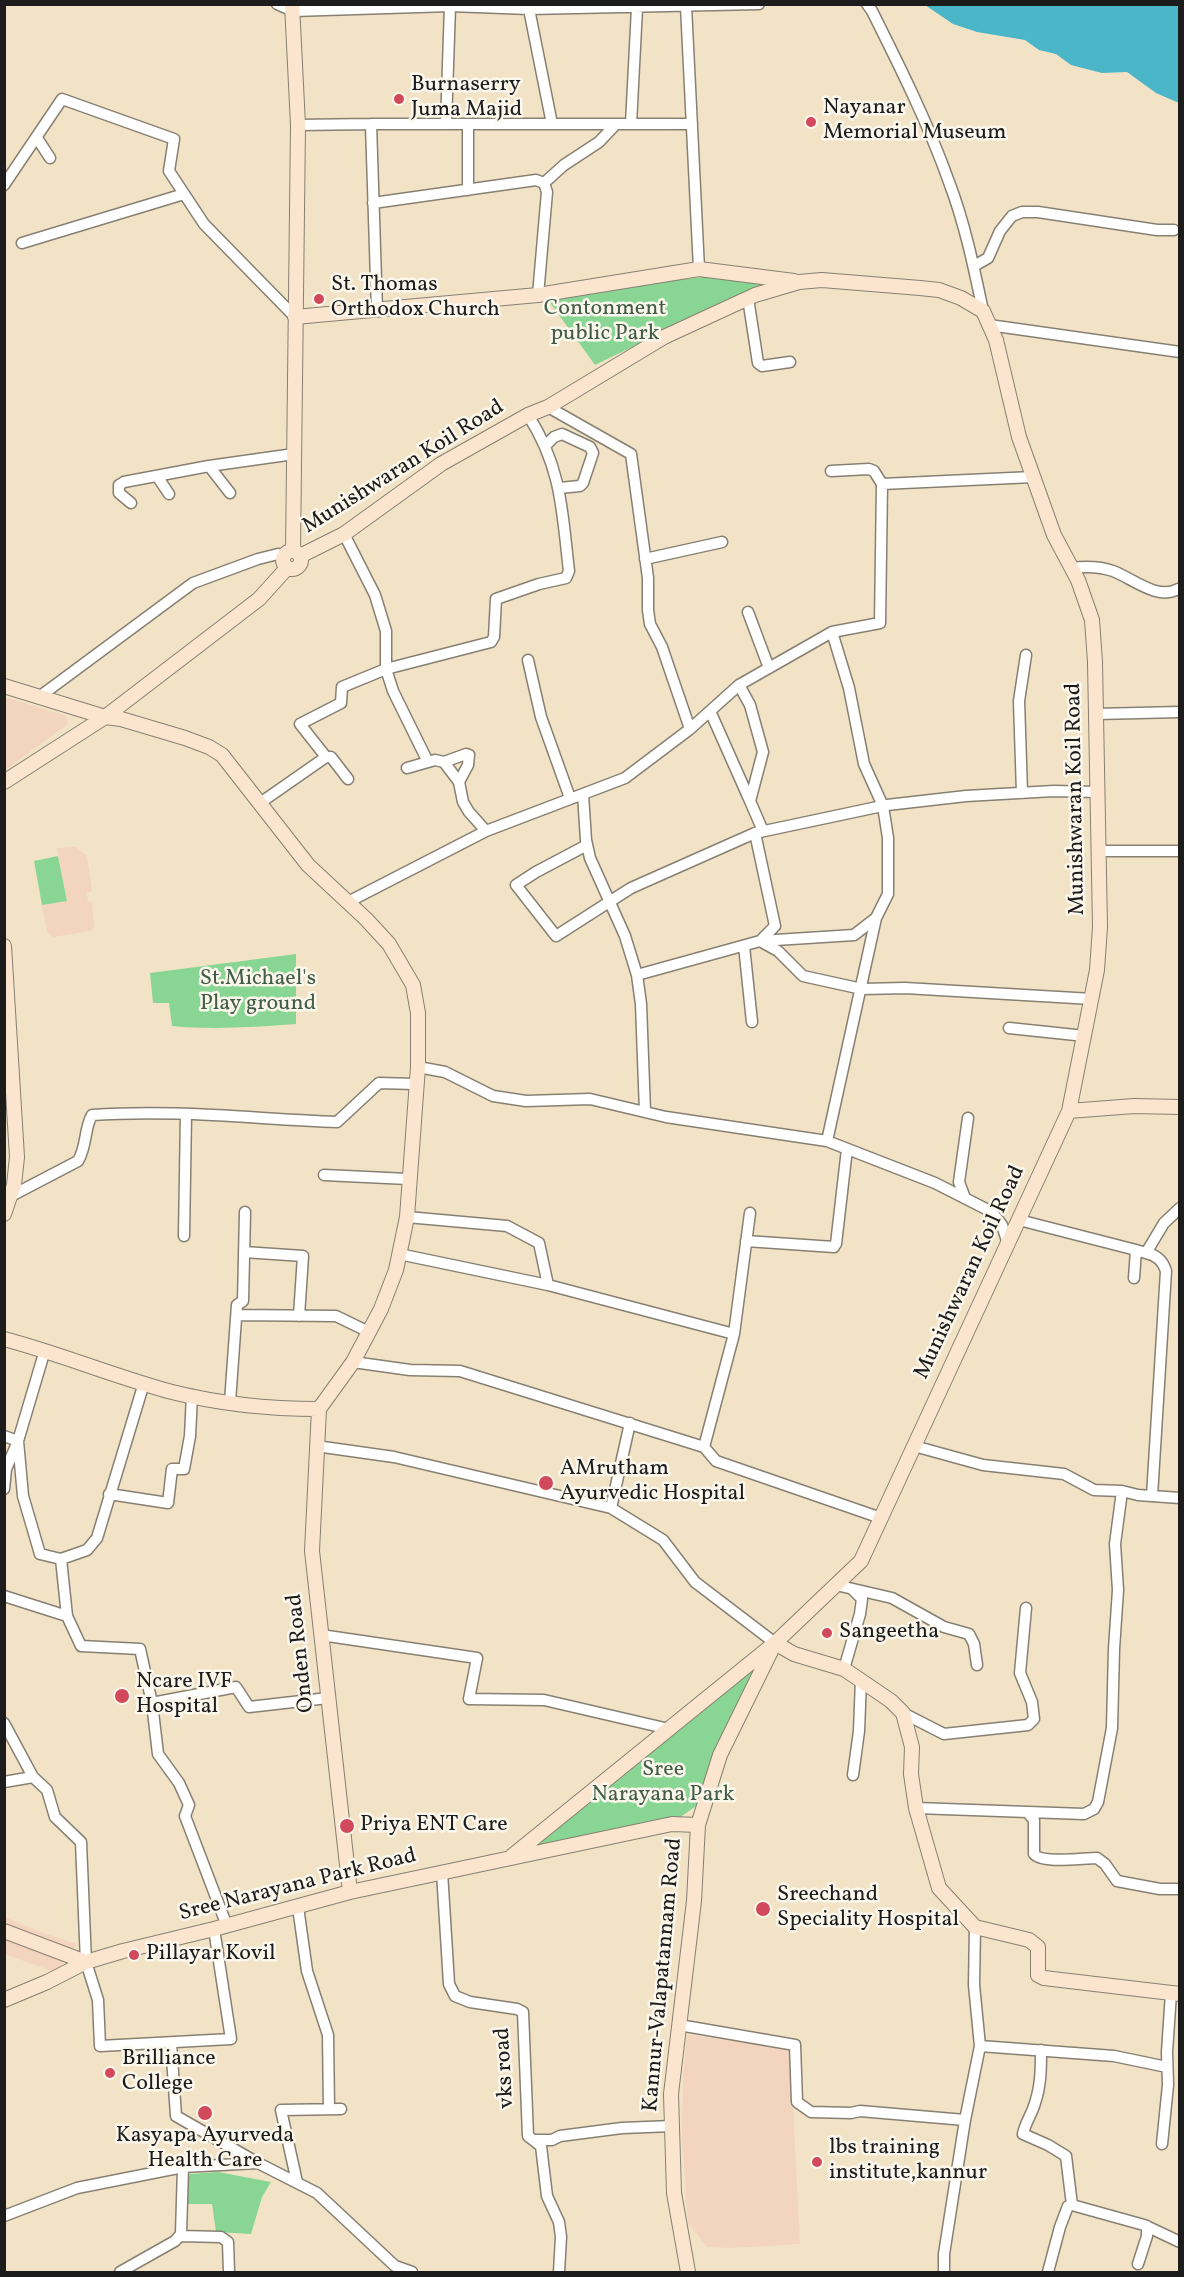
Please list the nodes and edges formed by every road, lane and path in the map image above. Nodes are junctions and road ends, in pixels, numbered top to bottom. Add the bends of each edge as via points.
1 (277, 4) edge
2 (759, 4) edge
3 (867, 4) edge
4 (450, 6) edge
5 (686, 6) junction
6 (293, 8) edge
7 (637, 8) junction
8 (529, 9) junction
9 (371, 124) junction
10 (446, 124) junction
11 (552, 124) junction
12 (616, 124) junction
13 (631, 124) junction
14 (692, 124) junction
15 (298, 125) junction
16 (468, 125) junction
17 (37, 138) junction
18 (50, 158) dead end
19 (544, 183) junction
20 (4, 185) edge
21 (468, 190) junction
22 (184, 194) junction
23 (373, 202) junction
24 (1174, 230) dead end
25 (22, 243) dead end
26 (974, 266) junction
27 (699, 269) junction
28 (799, 282) junction
29 (538, 295) junction
30 (748, 298) junction
31 (377, 311) junction
32 (983, 311) junction
33 (295, 317) junction
34 (990, 325) junction
35 (1179, 352) edge
36 (790, 362) dead end
37 (548, 407) junction
38 (528, 416) junction
39 (545, 446) junction
40 (294, 454) junction
41 (209, 466) junction
42 (831, 471) dead end
43 (157, 476) junction
44 (1033, 477) junction
45 (882, 484) junction
46 (560, 488) junction
47 (230, 493) dead end
48 (169, 494) dead end
49 (131, 503) dead end
50 (344, 534) junction
51 (722, 542) dead end
52 (291, 558) junction
53 (645, 559) junction
54 (1071, 568) junction
55 (1178, 589) dead end
56 (748, 612) dead end
57 (832, 632) junction
58 (1026, 655) dead end
59 (528, 660) dead end
60 (769, 668) junction
61 (386, 669) junction
62 (4, 686) edge
63 (739, 686) junction
64 (39, 697) junction
65 (710, 711) junction
66 (1179, 712) edge
67 (1096, 714) junction
68 (105, 717) junction
69 (690, 729) junction
70 (326, 758) junction
71 (428, 762) junction
72 (444, 762) junction
73 (407, 768) dead end
74 (348, 779) dead end
75 (4, 782) edge
76 (459, 782) junction
77 (1097, 792) junction
78 (1022, 793) junction
79 (583, 794) junction
80 (570, 798) junction
81 (750, 801) junction
82 (260, 803) junction
83 (883, 806) junction
84 (486, 831) junction
85 (759, 832) junction
86 (587, 845) junction
87 (1098, 850) junction
88 (1179, 851) edge
89 (609, 901) junction
90 (348, 902) junction
91 (876, 918) junction
92 (760, 941) junction
93 (4, 946) edge
94 (744, 946) junction
95 (637, 975) junction
96 (862, 989) junction
97 (1092, 999) junction
98 (752, 1022) dead end
99 (1009, 1028) dead end
100 (1085, 1036) junction
101 (418, 1067) junction
102 (416, 1084) junction
103 (1179, 1107) edge
104 (1069, 1111) junction
105 (645, 1112) junction
106 (186, 1114) junction
107 (968, 1118) dead end
108 (827, 1141) junction
109 (847, 1149) junction
110 (324, 1175) dead end
111 (408, 1179) junction
112 (10, 1196) junction
113 (965, 1198) junction
114 (1179, 1208) edge
115 (245, 1212) dead end
116 (750, 1213) dead end
117 (4, 1214) edge
118 (406, 1217) junction
119 (1018, 1220) junction
120 (184, 1236) dead end
121 (746, 1241) junction
122 (1008, 1244) junction
123 (244, 1252) junction
124 (1141, 1252) junction
125 (399, 1254) junction
126 (1134, 1278) dead end
127 (548, 1285) junction
128 (237, 1315) junction
129 (299, 1316) junction
130 (369, 1332) junction
131 (734, 1334) junction
132 (4, 1339) edge
133 (45, 1350) junction
134 (353, 1362) junction
135 (144, 1383) junction
136 (192, 1395) junction
137 (230, 1402) junction
138 (319, 1409) junction
139 (630, 1423) junction
140 (4, 1436) edge
141 (18, 1441) junction
142 (316, 1446) junction
143 (914, 1446) junction
144 (704, 1447) junction
145 (4, 1489) edge
146 (1122, 1491) junction
147 (109, 1494) junction
148 (1152, 1496) junction
149 (1179, 1498) edge
150 (611, 1508) junction
151 (881, 1518) junction
152 (61, 1559) junction
153 (836, 1585) junction
154 (852, 1589) junction
155 (4, 1596) edge
156 (1026, 1608) dead end
157 (67, 1616) junction
158 (321, 1635) junction
159 (775, 1643) junction
160 (977, 1665) dead end
161 (844, 1670) junction
162 (861, 1680) junction
163 (328, 1698) junction
164 (152, 1703) junction
165 (903, 1713) junction
166 (4, 1723) edge
167 (669, 1729) junction
168 (853, 1775) dead end
169 (33, 1777) junction
170 (4, 1782) edge
171 (916, 1808) junction
172 (1028, 1813) junction
173 (698, 1825) junction
174 (512, 1856) junction
175 (442, 1872) junction
176 (1179, 1889) edge
177 (350, 1892) junction
178 (298, 1907) junction
179 (220, 1927) junction
180 (975, 1927) junction
181 (4, 1931) edge
182 (86, 1962) junction
183 (1175, 1993) edge
184 (4, 2001) edge
185 (679, 2025) junction
186 (171, 2043) junction
187 (980, 2046) junction
188 (1041, 2050) junction
189 (1167, 2067) junction
190 (329, 2109) junction
191 (340, 2109) dead end
192 (965, 2120) junction
193 (672, 2126) junction
194 (535, 2140) junction
195 (1162, 2144) dead end
196 (258, 2163) junction
197 (183, 2167) junction
198 (297, 2182) junction
199 (1072, 2205) junction
200 (4, 2216) edge
201 (1147, 2226) junction
202 (180, 2236) junction
203 (1179, 2242) edge
204 (1138, 2264) dead end
205 (394, 2269) edge
206 (120, 2272) edge
207 (229, 2272) edge
208 (412, 2272) edge
209 (559, 2272) edge
210 (688, 2272) edge
211 (944, 2272) edge
212 (1048, 2272) edge

1 - 6 street
2 - 5 street
3 - 26 street via 915,98 950,184
4 - 6 street
4 - 8 street
4 - 10 street
5 - 7 street
5 - 14 street
6 - 15 main road
7 - 8 street
7 - 13 street
8 - 11 street
9 - 10 street
9 - 15 street
9 - 23 street
10 - 16 street
11 - 12 street
11 - 16 street
12 - 13 street
12 - 19 street via 599,142
13 - 14 street
14 - 27 street
15 - 33 main road
16 - 21 street
17 - 18 street
17 - 20 street
17 - 22 street via 62,99 174,139 169,171
19 - 21 street via 536,180
19 - 29 street via 547,192
21 - 23 street
22 - 25 street
22 - 33 street via 204,224
23 - 31 street
24 - 26 street via 1022,212 1012,216 1000,231 988,258
26 - 32 street
27 - 28 main road
27 - 29 main road
28 - 30 main road, Munishwaran Koil Road
28 - 32 main road, Munishwaran Koil Road via 822,280 939,290
29 - 31 main road
30 - 36 street via 758,363 762,366
30 - 37 main road, Munishwaran Koil Road via 664,338
31 - 33 main road
32 - 34 main road, Munishwaran Koil Road
33 - 40 main road
34 - 35 street
34 - 44 main road, Munishwaran Koil Road
37 - 38 main road, Munishwaran Koil Road
37 - 53 street via 631,454
38 - 39 street
38 - 50 main road, Munishwaran Koil Road via 441,464
39 - 46 street
39 - 46 street via 562,434 591,447 593,453 583,483
40 - 41 street
40 - 52 main road
41 - 43 street
41 - 47 street
42 - 45 street via 869,469
43 - 48 street
43 - 49 street via 119,485 119,493
44 - 45 street
44 - 54 main road, Munishwaran Koil Road
45 - 57 street via 879,623
46 - 61 street via 569,571 566,578 496,599 491,642
50 - 52 main road, Munishwaran Koil Road
50 - 61 street via 375,596 386,631
51 - 53 street
52 - 64 street via 278,554 258,559 193,583
52 - 68 main road, Munishwaran Koil Road via 259,599
53 - 69 street via 650,624 662,647
54 - 55 street via 1090,566 1113,571 1161,592
54 - 67 main road, Munishwaran Koil Road via 1092,620
56 - 60 street
57 - 60 street
57 - 83 street via 849,688 864,764
58 - 78 street via 1019,701
59 - 80 street via 541,717
60 - 63 street
61 - 70 street via 342,687 341,703 300,724
61 - 71 street
62 - 64 main road
63 - 65 street
63 - 81 street via 750,705 763,752
64 - 68 main road
65 - 69 street
65 - 81 street
66 - 67 street
67 - 77 main road, Munishwaran Koil Road
68 - 75 main road, Munishwaran Koil Road
68 - 82 main road via 215,750
69 - 79 street via 625,778
70 - 74 street via 331,757
70 - 82 street
71 - 72 street
71 - 73 street
72 - 76 street
72 - 76 street via 468,755 468,765
76 - 84 street via 469,812
77 - 78 street
77 - 87 main road, Munishwaran Koil Road
78 - 83 street
79 - 80 street
79 - 86 street
80 - 84 street
81 - 85 street
82 - 90 main road via 308,865
83 - 85 street
83 - 91 street via 888,838 888,894
84 - 90 street
85 - 89 street
85 - 92 street via 774,926
86 - 89 street
86 - 89 street via 516,885 556,936
87 - 88 street
87 - 97 main road, Munishwaran Koil Road via 1100,927
89 - 95 street
90 - 101 main road via 389,944 413,985 418,1013
91 - 92 street via 854,935
91 - 96 street
92 - 94 street
92 - 96 street via 778,951 802,976
93 - 112 main road via 17,1157
94 - 95 street
94 - 98 street
95 - 105 street
96 - 97 street
96 - 108 street
97 - 100 main road, Munishwaran Koil Road
99 - 100 street
100 - 104 main road, Munishwaran Koil Road
101 - 102 main road
101 - 105 street via 445,1072 494,1096 526,1101 590,1099
102 - 106 street via 379,1083 337,1122
102 - 111 main road
103 - 104 main road
104 - 119 main road, Munishwaran Koil Road
105 - 108 street
106 - 112 street via 92,1115 78,1161
106 - 120 street
107 - 113 street via 959,1182
108 - 109 street
109 - 113 street
109 - 121 street via 835,1246
110 - 111 street
111 - 118 main road
112 - 117 main road
113 - 122 street via 992,1212 1002,1225
114 - 124 street
115 - 123 street
116 - 121 street
118 - 125 main road
118 - 127 street via 507,1226 538,1243
119 - 122 main road, Munishwaran Koil Road
119 - 124 street
121 - 131 street
122 - 143 main road, Munishwaran Koil Road
123 - 128 street via 243,1301 237,1305
123 - 129 street via 303,1256
124 - 126 street
124 - 148 street via 1160,1259 1166,1271
125 - 127 street
125 - 130 main road
127 - 131 street
128 - 129 street
128 - 137 street
129 - 130 street via 336,1316
130 - 134 main road
131 - 144 street
132 - 133 main road
133 - 135 main road
133 - 141 street
134 - 138 main road
134 - 139 street via 410,1370 460,1371
135 - 136 main road
135 - 147 street
136 - 137 main road
136 - 147 street via 184,1469 172,1469 168,1503
137 - 138 main road
138 - 142 main road, Onden Road
139 - 144 street
139 - 150 street
140 - 141 street
141 - 145 street via 6,1470
141 - 152 street via 24,1497 40,1554
142 - 150 street via 394,1457
142 - 158 main road, Onden Road via 312,1551
143 - 146 street via 983,1465 1064,1474 1094,1490
143 - 151 main road, Munishwaran Koil Road
144 - 151 street via 716,1461
146 - 148 street
146 - 172 street via 1115,1544 1118,1590 1112,1728 1098,1802 1084,1814
147 - 152 street via 103,1524 93,1546
148 - 149 street
150 - 159 street via 663,1540 695,1582
151 - 153 main road, Munishwaran Koil Road via 861,1561
152 - 157 street
153 - 154 street
153 - 159 main road, Munishwaran Koil Road
154 - 160 street via 892,1598 944,1627 969,1634
154 - 161 street via 862,1599
155 - 157 street
156 - 165 street via 1020,1673 1032,1702 1034,1719 1028,1725 944,1734
157 - 164 street via 81,1646 140,1648
158 - 163 main road, Onden Road
158 - 167 street via 477,1658 469,1699 544,1700
159 - 161 main road via 794,1654
159 - 167 main road, Munishwaran Koil Road
159 - 173 main road, Kannur-Valapatannam Road via 720,1755
161 - 162 main road
162 - 165 main road
162 - 168 street
163 - 164 street via 249,1707 236,1687
163 - 177 main road, Onden Road
164 - 179 street via 158,1754 189,1805 185,1816
165 - 171 main road via 912,1747
166 - 169 street
167 - 174 main road, Munishwaran Koil Road
169 - 170 street
169 - 182 street via 47,1790 55,1817 81,1842
171 - 172 street
171 - 180 main road via 939,1888
172 - 176 street via 1034,1820 1034,1854 1038,1859 1097,1858 1117,1881
173 - 174 main road, Sree Narayana Park Road via 672,1824
173 - 185 main road, Kannur-Valapatannam Road via 694,1901
174 - 175 main road, Sree Narayana Park Road
175 - 177 main road, Sree Narayana Park Road
175 - 194 street, vks road via 449,1984 455,1996 523,2012 528,2136
177 - 178 main road, Sree Narayana Park Road
178 - 179 main road, Sree Narayana Park Road
178 - 190 street via 307,1971 327,2035
179 - 182 main road, Sree Narayana Park Road
179 - 186 street via 231,2039
180 - 183 main road via 1029,1940 1038,1947 1038,1975 1044,1978
180 - 187 street via 974,1985
181 - 182 main road
182 - 184 main road, Sree Narayana Park Road
182 - 186 street via 98,2000 100,2046
183 - 189 street
185 - 192 street via 795,2045 797,2102 811,2112 860,2111
185 - 193 main road, Kannur-Valapatannam Road via 671,2094
186 - 196 street via 176,2116
187 - 188 street
187 - 192 street
188 - 189 street via 1114,2056
188 - 199 street via 1041,2081 1023,2134 1066,2156
189 - 195 street
190 - 191 street
190 - 198 street via 281,2110
192 - 211 street
193 - 194 street
193 - 210 main road, Kannur-Valapatannam Road via 674,2193
194 - 209 street, vks road via 541,2146 549,2204 559,2222
196 - 197 street
196 - 198 street
197 - 200 street via 77,2188
197 - 202 street
198 - 205 street via 317,2193
199 - 201 street
199 - 212 street via 1068,2206 1060,2227
201 - 203 street
201 - 204 street
202 - 206 street
202 - 207 street via 226,2239
205 - 208 street

